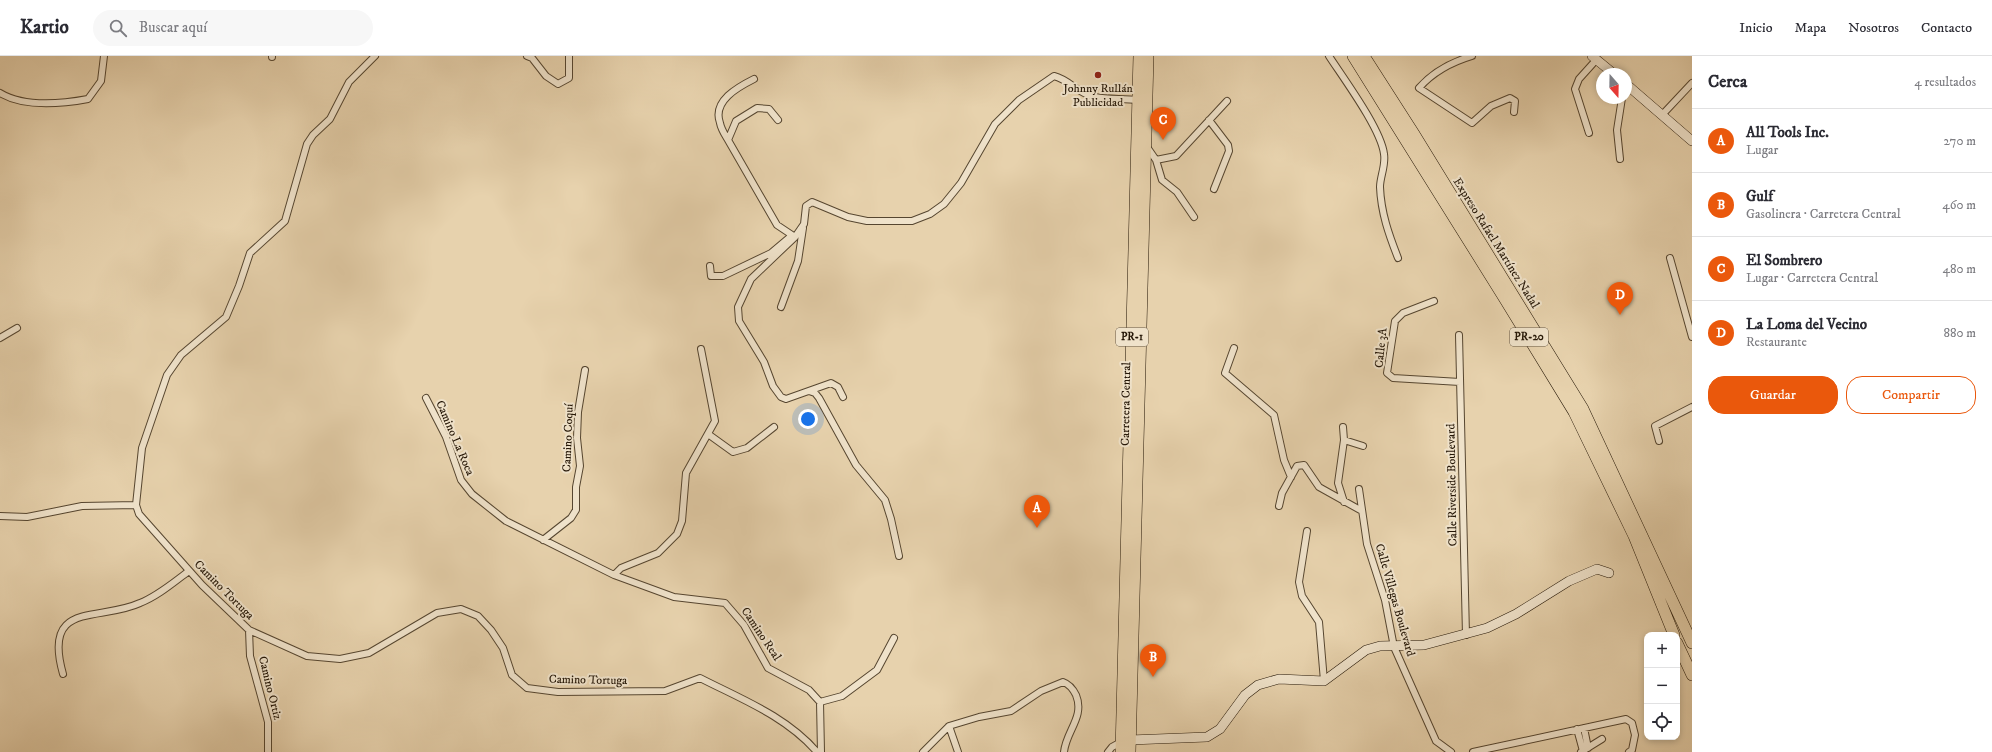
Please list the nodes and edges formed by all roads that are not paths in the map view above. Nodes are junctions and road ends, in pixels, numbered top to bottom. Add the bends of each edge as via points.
1 (104, 56) edge
2 (375, 56) edge
3 (527, 56) edge
4 (569, 56) edge
5 (1139, 56) edge
6 (1148, 56) edge
7 (1329, 56) edge
8 (1353, 56) edge
9 (1364, 56) edge
10 (1371, 56) edge
11 (1472, 56) edge
12 (1594, 58) edge
13 (1606, 68) edge
14 (754, 79) dead end
15 (1692, 83) edge
16 (1632, 89) edge
17 (0, 93) edge
18 (1138, 100) junction
19 (1228, 101) dead end
20 (1621, 104) edge
21 (1514, 112) dead end
22 (1662, 115) junction
23 (778, 120) dead end
24 (1210, 120) junction
25 (1589, 133) dead end
26 (1414, 134) junction
27 (728, 140) junction
28 (1692, 141) edge
29 (1145, 144) junction
30 (1620, 159) dead end
31 (1156, 160) junction
32 (1214, 189) dead end
33 (1194, 217) dead end
34 (804, 224) junction
35 (793, 237) junction
36 (1398, 258) dead end
37 (1670, 258) dead end
38 (710, 266) dead end
39 (1434, 301) dead end
40 (782, 307) dead end
41 (17, 328) dead end
42 (1459, 335) dead end
43 (1692, 337) edge
44 (0, 338) edge
45 (1234, 348) dead end
46 (701, 349) dead end
47 (585, 370) dead end
48 (1460, 382) junction
49 (809, 391) junction
50 (843, 397) dead end
51 (426, 398) dead end
52 (1692, 408) edge
53 (774, 427) dead end
54 (1343, 427) dead end
55 (708, 434) junction
56 (1344, 440) junction
57 (1659, 441) dead end
58 (1363, 446) dead end
59 (1291, 477) junction
60 (1359, 489) dead end
61 (1344, 502) junction
62 (136, 505) junction
63 (1279, 506) dead end
64 (1362, 511) junction
65 (0, 516) edge
66 (1307, 532) dead end
67 (543, 540) junction
68 (899, 556) dead end
69 (189, 571) junction
70 (1609, 573) dead end
71 (614, 575) junction
72 (249, 630) junction
73 (1673, 632) edge
74 (1466, 635) junction
75 (894, 638) dead end
76 (1692, 643) edge
77 (1394, 647) junction
78 (1680, 649) edge
79 (63, 674) dead end
80 (1692, 675) edge
81 (1324, 681) junction
82 (820, 702) junction
83 (949, 726) junction
84 (1584, 728) junction
85 (1577, 729) junction
86 (1602, 739) dead end
87 (1124, 744) edge
88 (1584, 750) edge
89 (268, 752) edge
90 (818, 752) edge
91 (821, 752) edge
92 (923, 752) edge
93 (958, 752) edge
94 (1064, 752) edge
95 (1108, 752) edge
96 (1130, 752) edge
97 (1451, 752) edge
98 (1473, 752) edge
99 (1630, 752) edge

1 - 17 street via 101,81 88,99 62,104 25,101
2 - 62 street via 349,82 330,119 307,144 285,221 250,253 240,286 226,317 181,355 167,375 142,448
3 - 4 street via 532,58 546,76 558,84 569,78
5 - 18 highway, Carretera Central / PR-1
6 - 29 highway, Carretera Central / PR-1
7 - 36 street via 1375,130 1385,155 1380,186 1384,220
8 - 73 highway, Expreso Rafael Martínez Nadal / PR-20 via 1574,412 1634,536
9 - 26 highway, Expreso Rafael Martínez Nadal / PR-20
10 - 26 highway
11 - 21 street via 1432,75 1419,88 1472,123 1492,106 1510,98 1515,101
12 - 13 street
12 - 25 street via 1575,89
14 - 27 street via 735,89 720,106 719,122
15 - 22 street
16 - 22 street
18 - 34 street via 1094,97 1077,90 1064,78 1054,76 1019,100 995,124 961,183 944,204 930,214 912,221 867,221 848,217 812,202 806,206
18 - 87 highway, Carretera Central / PR-1
19 - 24 street
20 - 30 street via 1617,130
22 - 28 street
23 - 27 street via 769,109 757,108 736,121
24 - 31 street via 1176,156
24 - 32 street via 1228,145 1229,151
26 - 76 highway, Expreso Rafael Martínez Nadal / PR-20 via 1582,409
27 - 35 street via 777,225
29 - 31 street
29 - 87 highway, Carretera Central / PR-1
31 - 33 street via 1162,180 1177,192
34 - 35 street
34 - 40 street via 798,261
35 - 38 street via 772,253 723,276 711,276
35 - 49 street via 751,279 738,307 739,321 764,362 780,397 786,399
37 - 43 street
39 - 48 street, Calle 3A via 1403,313 1395,321 1388,373 1393,378
41 - 44 street
42 - 48 street, Calle Riverside Boulevard
45 - 59 street via 1225,373 1274,415 1284,460
46 - 55 street via 715,421
47 - 67 street, Camino Coquí via 578,412 580,466 576,486 576,510 571,518
48 - 74 street, Calle Riverside Boulevard
49 - 50 street via 831,383 838,387
49 - 68 street via 819,398 856,464 884,500
51 - 67 street, Camino La Roca via 446,437 461,480 472,494 506,521
52 - 57 street via 1655,426
53 - 55 street via 747,448 733,452
54 - 56 street
55 - 71 street via 686,473 682,521 677,534 658,553 621,568
56 - 58 street
56 - 61 street via 1338,483
59 - 61 street via 1297,466 1304,465 1319,487
59 - 63 street via 1282,493
60 - 64 street, Calle Villegas Boulevard
61 - 64 street
62 - 65 street via 82,506 27,517
62 - 69 street, Camino Tortuga via 139,514
64 - 77 street, Calle Villegas Boulevard via 1367,544 1385,600
66 - 81 street via 1299,582 1302,596 1319,622
67 - 71 street, Camino Real
69 - 72 street, Camino Tortuga
69 - 79 street via 140,604 72,620 63,631 58,648
70 - 74 street via 1597,569 1569,581 1516,614
71 - 82 street, Camino Real via 674,597 725,603 744,626 768,668 809,690
72 - 89 street, Camino Ortiz via 250,656 268,722
72 - 90 street, Camino Tortuga via 307,656 340,659 369,653 437,613 461,609 478,616 491,630 503,648 512,675 527,688 558,692 665,691 700,678 782,720 805,737
74 - 77 street via 1424,645
75 - 82 street via 877,670 842,696
77 - 81 street via 1380,646 1366,650
77 - 97 street, Calle Villegas Boulevard via 1436,741
78 - 80 highway
81 - 87 street via 1279,680 1258,685 1245,695 1220,729 1207,737
82 - 91 street
83 - 92 street
83 - 93 street
83 - 94 street via 1011,711 1041,691 1063,682 1072,688 1079,706 1076,723
84 - 85 street
84 - 88 street
84 - 99 street via 1626,720 1632,723 1635,743
85 - 88 street
85 - 98 street
86 - 88 street
87 - 95 street via 1112,747
87 - 96 highway, Carretera Central / PR-1

